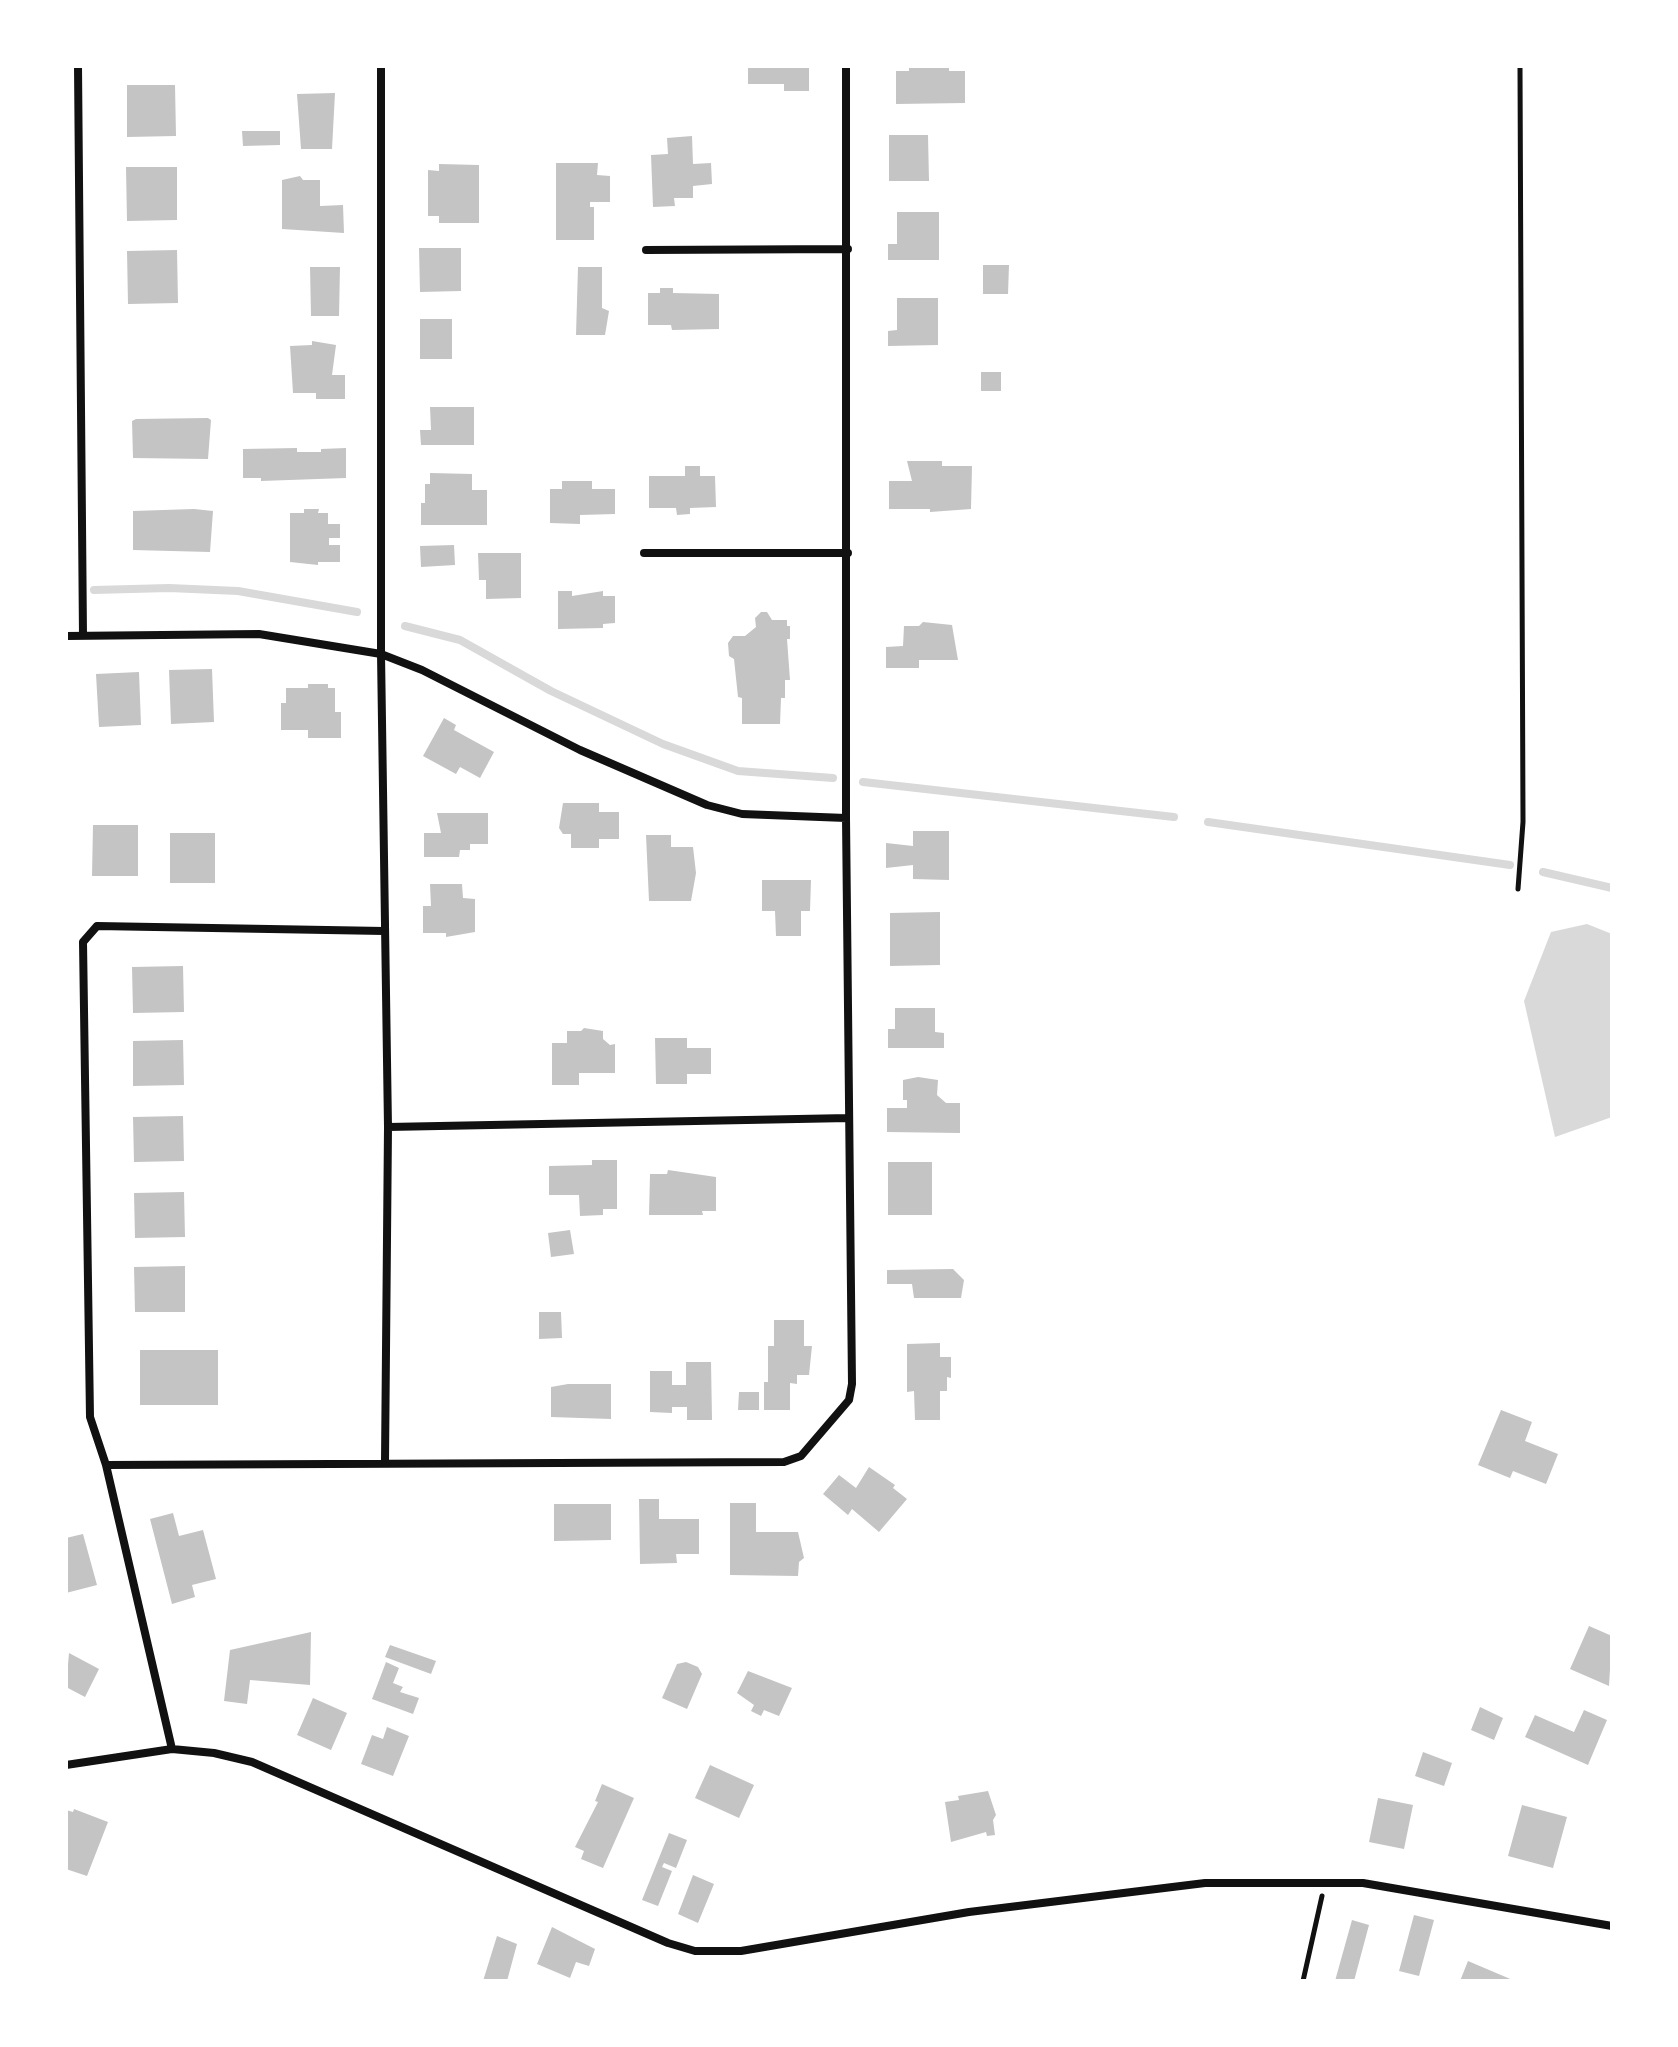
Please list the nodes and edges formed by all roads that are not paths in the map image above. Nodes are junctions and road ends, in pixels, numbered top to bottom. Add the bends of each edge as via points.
1 (78, 66) edge
2 (381, 66) edge
3 (846, 66) edge
4 (848, 249) junction
5 (646, 250) dead end
6 (644, 553) dead end
7 (848, 553) junction
8 (66, 636) edge
9 (83, 636) junction
10 (381, 654) junction
11 (846, 818) junction
12 (384, 931) junction
13 (849, 1118) junction
14 (388, 1127) junction
15 (385, 1461) junction
16 (106, 1465) junction
17 (172, 1749) junction
18 (66, 1765) edge
19 (1612, 1926) edge

1 - 9 street
2 - 10 street
3 - 4 street
4 - 5 street
4 - 7 street
6 - 7 street
7 - 11 street
8 - 9 street
9 - 10 street via 259,634
10 - 11 street via 707,805 742,814
10 - 12 street
11 - 13 street
12 - 14 street
12 - 16 street via 97,926 83,942 90,1417
13 - 14 street
13 - 15 street via 852,1384 849,1400 801,1456 784,1462
14 - 15 street
15 - 16 street
16 - 17 street
17 - 18 street
17 - 19 street via 214,1753 292,1778 695,1951 741,1951 969,1912 1205,1883 1363,1883

